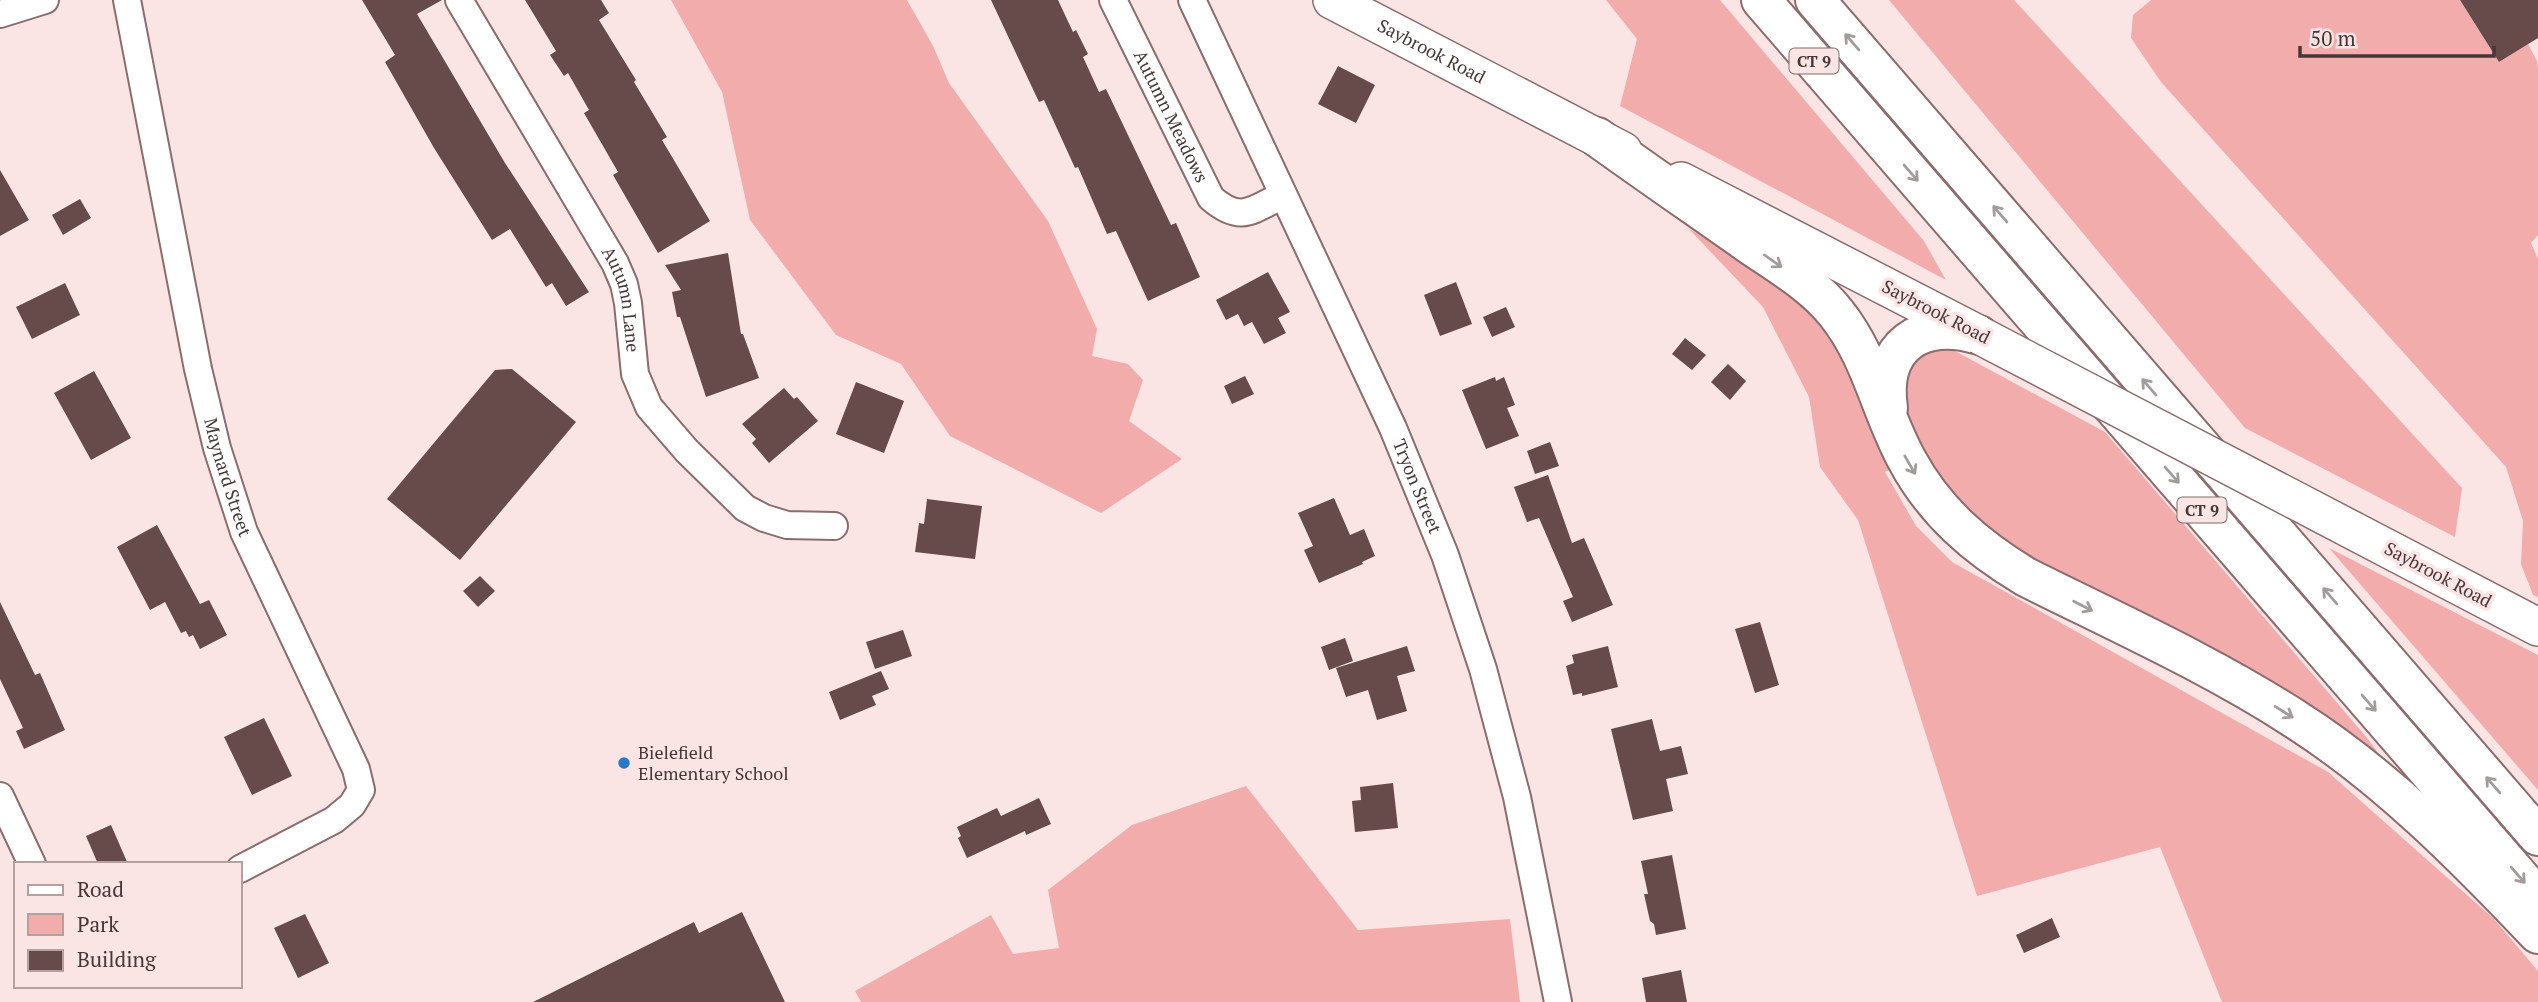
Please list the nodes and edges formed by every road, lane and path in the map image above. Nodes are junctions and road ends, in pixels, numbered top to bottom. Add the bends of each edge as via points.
1 (45, 0) edge
2 (127, 0) edge
3 (459, 0) edge
4 (1113, 0) edge
5 (1192, 0) edge
6 (1332, 0) edge
7 (1761, 0) edge
8 (1815, 0) edge
9 (0, 13) edge
10 (1597, 137) junction
11 (1283, 195) junction
12 (1979, 335) junction
13 (1894, 429) junction
14 (834, 526) dead end
15 (2538, 627) edge
16 (0, 796) edge
17 (2538, 836) edge
18 (31, 862) edge
19 (242, 868) edge
20 (2538, 898) edge
21 (2538, 934) edge
22 (1558, 1002) edge

1 - 9 street
2 - 19 street, Maynard Street via 217,448 244,532 356,769 361,790 334,820
3 - 14 street, Autumn Lane via 615,263 628,303 635,374 649,407 745,508 787,525
4 - 11 street, Autumn Meadows via 1211,198 1238,214
5 - 11 street, Tryon Street
6 - 10 main road, Saybrook Road
7 -> 20 highway, CT 9
17 -> 8 highway, CT 9
10 - 12 main road, Saybrook Road
10 -> 13 highway via 1791,274 1834,310 1865,360
11 - 22 street, Tryon Street via 1393,428 1448,563 1483,668 1517,797
12 - 13 highway via 1945,328 1927,331 1895,356 1886,387
12 - 15 main road, Saybrook Road, bridge
13 -> 21 highway via 1906,459 1940,510 1993,557 2249,691 2340,750 2471,866
16 - 18 street

